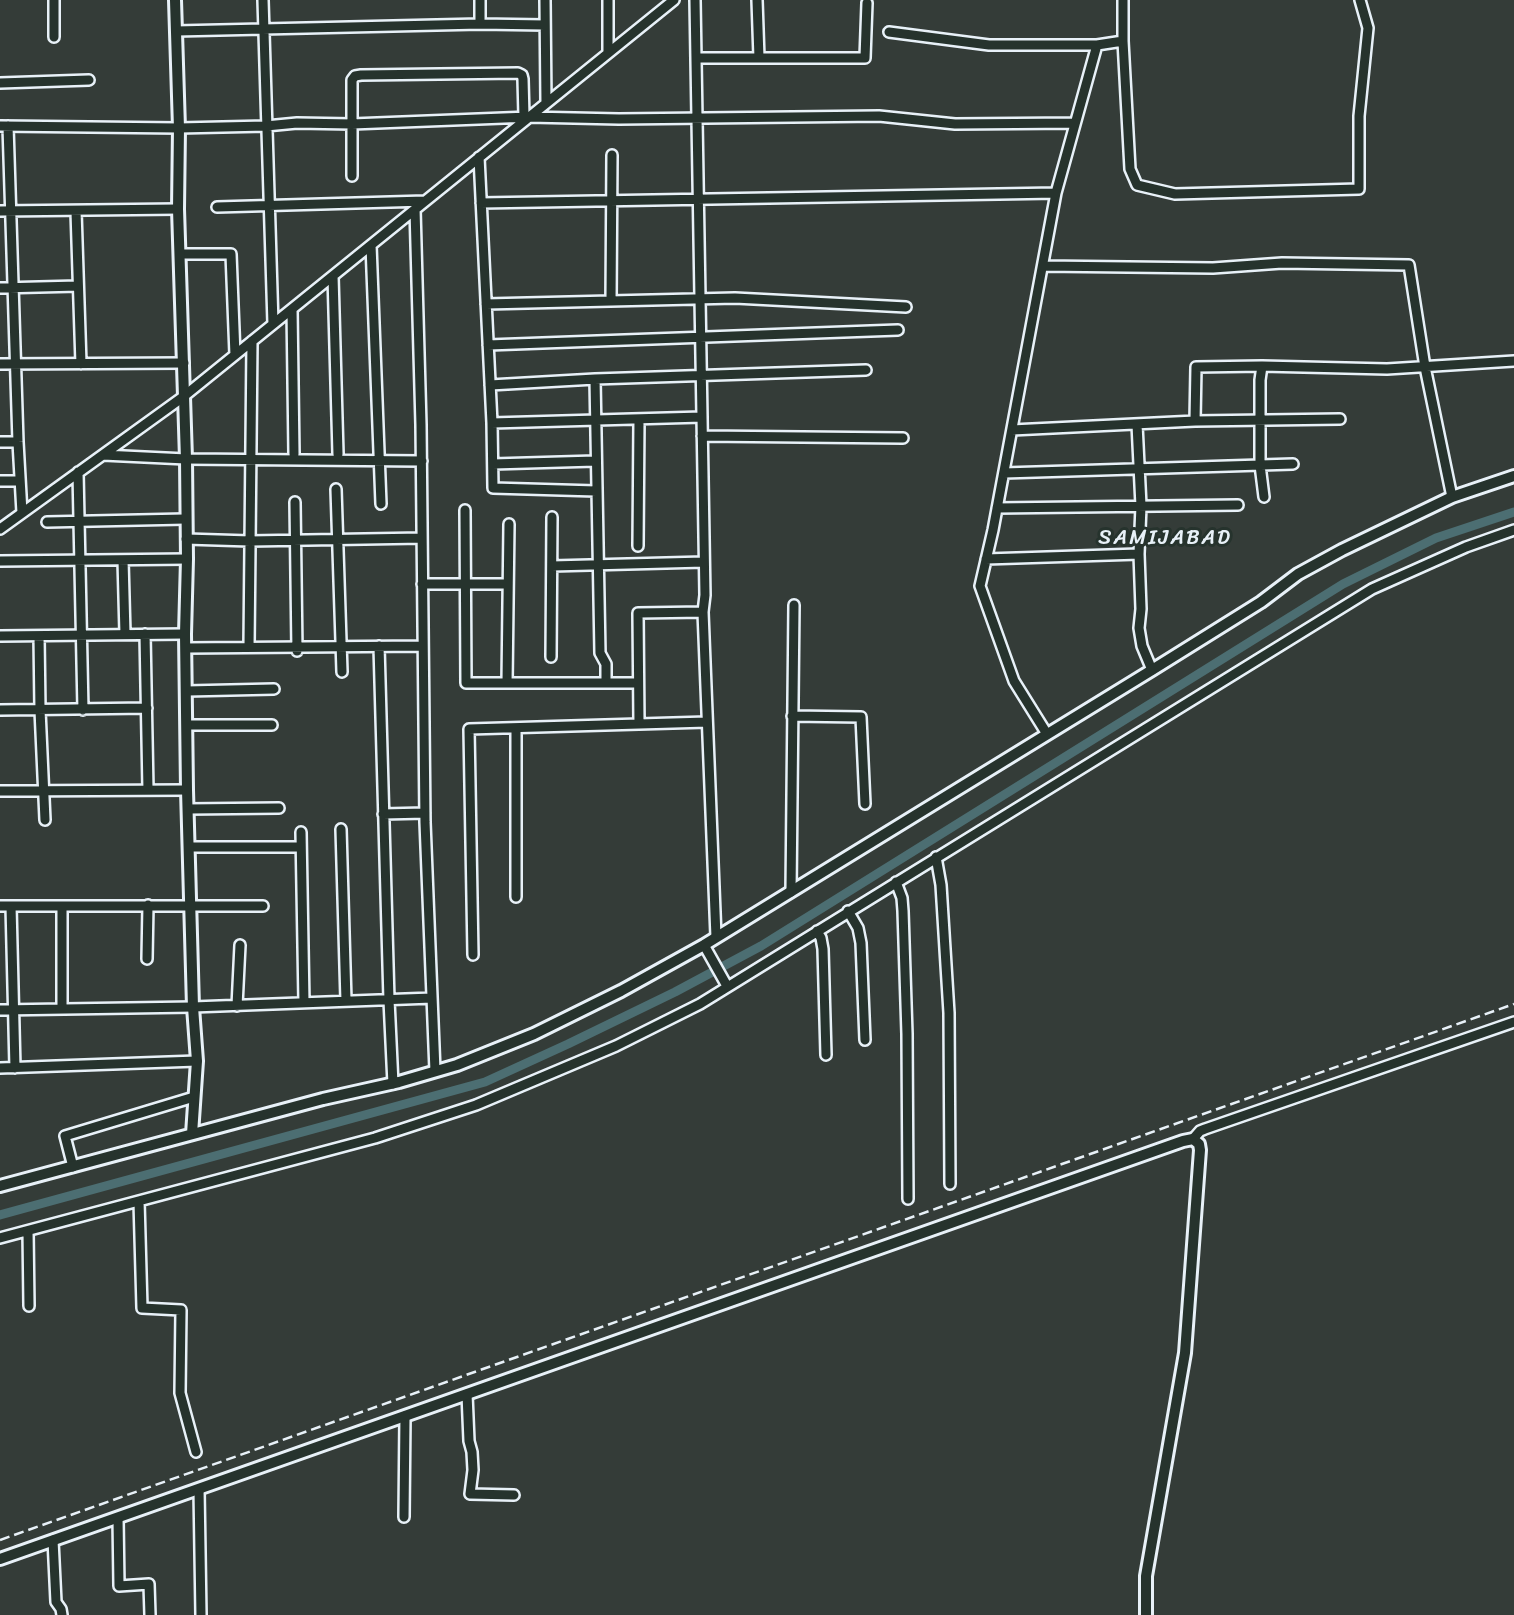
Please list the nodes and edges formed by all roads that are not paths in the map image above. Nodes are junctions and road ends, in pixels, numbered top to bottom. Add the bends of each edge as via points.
1 (54, 0) edge
2 (175, 0) edge
3 (263, 0) edge
4 (480, 0) edge
5 (545, 0) edge
6 (608, 0) edge
7 (674, 0) edge
8 (695, 0) edge
9 (757, 0) edge
10 (1123, 0) edge
11 (1360, 0) edge
12 (867, 3) dead end
13 (480, 24) junction
14 (545, 25) junction
15 (264, 29) junction
16 (176, 31) junction
17 (889, 32) dead end
18 (54, 37) dead end
19 (1123, 41) junction
20 (1097, 45) junction
21 (608, 53) junction
22 (696, 58) junction
23 (759, 58) junction
24 (89, 80) dead end
25 (0, 83) edge
26 (546, 103) junction
27 (527, 117) junction
28 (697, 118) junction
29 (1075, 123) junction
30 (352, 124) junction
31 (4, 126) edge
32 (266, 126) junction
33 (179, 128) junction
34 (612, 155) dead end
35 (479, 157) junction
36 (352, 176) dead end
37 (1056, 193) junction
38 (698, 200) junction
39 (426, 201) junction
40 (611, 201) junction
41 (481, 203) junction
42 (269, 206) junction
43 (217, 207) dead end
44 (178, 209) junction
45 (415, 209) junction
46 (0, 211) edge
47 (76, 211) junction
48 (12, 212) junction
49 (371, 245) junction
50 (180, 254) junction
51 (1043, 265) junction
52 (333, 276) junction
53 (78, 286) junction
54 (0, 288) edge
55 (14, 288) junction
56 (700, 299) junction
57 (611, 301) junction
58 (486, 304) junction
59 (906, 307) dead end
60 (292, 309) junction
61 (273, 324) junction
62 (898, 330) dead end
63 (701, 337) junction
64 (252, 341) junction
65 (488, 345) junction
66 (235, 355) junction
67 (1514, 361) edge
68 (184, 363) junction
69 (0, 364) edge
70 (16, 364) junction
71 (81, 364) junction
72 (1262, 366) junction
73 (1425, 367) junction
74 (866, 370) dead end
75 (701, 375) junction
76 (594, 379) junction
77 (490, 385) junction
78 (183, 397) junction
79 (702, 417) junction
80 (639, 419) junction
81 (1340, 419) dead end
82 (595, 420) junction
83 (1261, 420) junction
84 (1195, 421) junction
85 (492, 423) junction
86 (1137, 424) junction
87 (1012, 430) junction
88 (702, 436) junction
89 (903, 439) dead end
90 (0, 442) edge
91 (18, 442) junction
92 (103, 454) junction
93 (294, 454) dead end
94 (338, 454) dead end
95 (186, 458) junction
96 (251, 460) junction
97 (379, 461) junction
98 (422, 461) junction
99 (595, 461) junction
100 (492, 464) junction
101 (1293, 464) dead end
102 (1260, 465) junction
103 (1139, 469) junction
104 (78, 472) junction
105 (1004, 473) junction
106 (1514, 476) edge
107 (0, 481) edge
108 (20, 481) junction
109 (337, 489) dead end
110 (596, 491) junction
111 (1264, 497) dead end
112 (1452, 497) junction
113 (295, 502) dead end
114 (381, 504) dead end
115 (1238, 505) dead end
116 (1141, 506) junction
117 (997, 508) junction
118 (465, 510) dead end
119 (22, 513) junction
120 (552, 517) dead end
121 (185, 519) junction
122 (0, 520) edge
123 (12, 520) junction
124 (79, 521) junction
125 (47, 522) dead end
126 (509, 524) dead end
127 (0, 529) edge
128 (1514, 530) edge
129 (422, 538) junction
130 (186, 539) junction
131 (338, 539) junction
132 (295, 540) junction
133 (250, 541) junction
134 (638, 546) dead end
135 (1139, 554) junction
136 (187, 559) junction
137 (986, 559) junction
138 (79, 560) junction
139 (123, 560) junction
140 (0, 561) edge
141 (704, 562) junction
142 (598, 565) junction
143 (552, 566) junction
144 (422, 584) junction
145 (466, 584) junction
146 (508, 584) junction
147 (794, 605) dead end
148 (703, 612) junction
149 (125, 634) junction
150 (145, 634) junction
151 (185, 634) junction
152 (81, 635) junction
153 (0, 636) edge
154 (39, 636) junction
155 (342, 646) junction
156 (379, 646) junction
157 (423, 646) junction
158 (249, 647) junction
159 (186, 648) junction
160 (297, 649) junction
161 (551, 657) dead end
162 (1152, 670) junction
163 (342, 671) dead end
164 (507, 683) junction
165 (606, 683) junction
166 (638, 683) junction
167 (274, 689) dead end
168 (187, 691) junction
169 (147, 708) junction
170 (83, 709) junction
171 (0, 710) edge
172 (40, 710) junction
173 (792, 716) junction
174 (707, 722) junction
175 (639, 724) junction
176 (187, 725) junction
177 (272, 725) dead end
178 (516, 728) junction
179 (1047, 734) junction
180 (148, 790) junction
181 (187, 790) junction
182 (0, 791) edge
183 (44, 791) junction
184 (865, 804) dead end
185 (279, 808) dead end
186 (188, 809) junction
187 (425, 813) junction
188 (383, 814) junction
189 (45, 820) dead end
190 (341, 829) dead end
191 (301, 832) dead end
192 (189, 847) junction
193 (302, 847) junction
194 (936, 857) junction
195 (896, 882) junction
196 (791, 892) junction
197 (516, 897) dead end
198 (148, 905) junction
199 (190, 905) junction
200 (0, 906) edge
201 (11, 906) junction
202 (62, 906) junction
203 (264, 906) dead end
204 (848, 911) junction
205 (817, 931) junction
206 (716, 937) junction
207 (240, 945) dead end
208 (707, 950) junction
209 (473, 954) dead end
210 (147, 959) dead end
211 (726, 984) junction
212 (432, 998) junction
213 (388, 1000) junction
214 (346, 1001) junction
215 (304, 1003) junction
216 (237, 1006) junction
217 (193, 1007) junction
218 (14, 1009) junction
219 (62, 1009) junction
220 (0, 1010) edge
221 (1514, 1022) edge
222 (864, 1040) dead end
223 (826, 1055) dead end
224 (197, 1061) junction
225 (0, 1068) edge
226 (15, 1068) junction
227 (435, 1071) junction
228 (393, 1084) junction
229 (194, 1097) junction
230 (192, 1134) junction
231 (1193, 1139) junction
232 (73, 1167) junction
233 (950, 1184) dead end
234 (0, 1186) edge
235 (908, 1199) dead end
236 (139, 1201) junction
237 (28, 1231) junction
238 (0, 1238) edge
239 (29, 1306) dead end
240 (467, 1394) junction
241 (405, 1416) junction
242 (196, 1452) dead end
243 (199, 1489) junction
244 (514, 1495) dead end
245 (404, 1517) dead end
246 (118, 1518) junction
247 (53, 1540) junction
248 (0, 1559) edge
249 (61, 1615) edge
250 (150, 1615) edge
251 (201, 1615) edge
252 (1146, 1615) edge

1 - 18 street
2 - 16 street
3 - 15 street
4 - 13 street
5 - 14 street
6 - 21 street
7 - 21 street
8 - 22 street
9 - 23 street
10 - 19 street
11 - 19 street via 1368,28 1359,116 1359,189 1175,194 1137,185 1130,169
12 - 23 street via 865,58
13 - 14 street
13 - 15 street
14 - 26 street
15 - 16 street
15 - 32 street
16 - 33 street
17 - 20 street via 989,45
19 - 20 street
20 - 29 street
21 - 26 street
22 - 23 street
22 - 28 street
24 - 25 street
26 - 27 street
27 - 28 street
27 - 30 street
27 - 30 street via 523,79 518,73 361,75 352,80
27 - 35 street
28 - 29 street via 878,116 955,124
28 - 38 street
29 - 37 street
30 - 32 street
30 - 36 street
31 - 33 street
31 - 48 street
32 - 33 street
32 - 42 street
33 - 44 street
34 - 40 street
35 - 39 street
35 - 41 street
37 - 38 street
37 - 51 street
38 - 40 street
38 - 56 street
39 - 42 street
39 - 45 street
40 - 41 street
40 - 57 street
41 - 58 street
42 - 43 street
42 - 61 street
44 - 47 street
44 - 50 street
45 - 49 street
45 - 98 street
46 - 48 street
47 - 48 street
47 - 53 street
48 - 55 street
49 - 52 street
49 - 97 street
50 - 66 street via 232,254
50 - 68 street
51 - 73 street via 1409,264
51 - 87 street
52 - 60 street
52 - 94 street
53 - 55 street
53 - 71 street
54 - 55 street
55 - 70 street
56 - 57 street
56 - 59 street
56 - 63 street
57 - 58 street
58 - 65 street
60 - 61 street
60 - 93 street
61 - 64 street
62 - 63 street
63 - 65 street
63 - 75 street
64 - 66 street
64 - 96 street
65 - 77 street
66 - 78 street
67 - 73 street
68 - 71 street
68 - 78 street
69 - 70 street
70 - 71 street
70 - 91 street
72 - 73 street
72 - 83 street
72 - 84 street via 1196,367
73 - 112 street
74 - 75 street
75 - 76 street
75 - 79 street
76 - 77 street
76 - 82 street
77 - 85 street
78 - 92 street
78 - 95 street
79 - 80 street
79 - 88 street
80 - 82 street
80 - 134 street
81 - 83 street
82 - 85 street
82 - 99 street
83 - 84 street
83 - 102 street
84 - 86 street
85 - 100 street
86 - 87 street
86 - 103 street
87 - 105 street
88 - 89 street
88 - 141 street
90 - 91 street
91 - 108 street
92 - 95 street
92 - 104 street
95 - 96 street
95 - 121 street
96 - 97 street
96 - 133 street
97 - 98 street
97 - 114 street
98 - 129 street
99 - 100 street
99 - 110 street
100 - 110 street via 493,488
101 - 102 street
102 - 103 street
102 - 111 street
103 - 105 street
103 - 116 street
104 - 119 street
104 - 124 street
105 - 117 street
106 - 112 street
107 - 108 street
108 - 119 street
109 - 131 street
110 - 142 street
112 - 162 street via 1298,574
113 - 132 street
115 - 116 street
116 - 117 street
116 - 135 street
117 - 137 street
118 - 145 street
119 - 123 street
120 - 143 street
121 - 124 street
121 - 130 street
122 - 123 street
123 - 127 street
124 - 125 street
124 - 138 street
126 - 146 street
128 - 194 street via 1372,589
129 - 131 street
129 - 144 street
130 - 133 street
130 - 136 street
131 - 132 street
131 - 155 street
132 - 133 street
132 - 160 street
133 - 158 street
135 - 137 street
135 - 162 street via 1139,628
136 - 139 street
136 - 151 street
137 - 179 street via 980,586 1014,681
138 - 139 street
138 - 140 street
138 - 152 street
139 - 149 street
141 - 142 street
141 - 148 street
142 - 143 street
142 - 165 street via 600,653 606,664
143 - 161 street
144 - 145 street
144 - 157 street
145 - 146 street
145 - 164 street via 466,683
146 - 164 street
147 - 173 street
148 - 166 street via 638,612
148 - 174 street
149 - 150 street
149 - 152 street
150 - 151 street
150 - 169 street
151 - 159 street
152 - 154 street
152 - 170 street
153 - 154 street
154 - 172 street
155 - 156 street
155 - 160 street
155 - 163 street
156 - 157 street
156 - 188 street
157 - 187 street
158 - 159 street
158 - 160 street
159 - 168 street
162 - 179 street
164 - 165 street
165 - 166 street
166 - 175 street
167 - 168 street
168 - 176 street
169 - 170 street
169 - 180 street
170 - 172 street
171 - 172 street
172 - 183 street
173 - 184 street via 861,717
173 - 196 street
174 - 175 street
174 - 206 street
175 - 178 street
176 - 177 street
176 - 181 street
178 - 197 street
178 - 209 street via 469,729
179 - 196 street
180 - 181 street
180 - 183 street
181 - 186 street
182 - 183 street
183 - 189 street
185 - 186 street
186 - 192 street
187 - 188 street
187 - 212 street
188 - 213 street
190 - 214 street
191 - 193 street
192 - 193 street
192 - 199 street
193 - 215 street
194 - 195 street
194 - 233 street via 949,1013
195 - 204 street
195 - 235 street via 903,911
196 - 206 street
198 - 199 street
198 - 202 street
198 - 210 street
199 - 203 street
199 - 217 street
200 - 201 street
201 - 202 street
201 - 218 street
202 - 219 street
204 - 205 street
204 - 222 street via 861,943
205 - 211 street
205 - 223 street via 823,948
206 - 208 street
207 - 216 street
208 - 211 street
208 - 227 street via 534,1034
211 - 236 street via 700,1004 617,1046 476,1105 375,1138
212 - 213 street
212 - 227 street
213 - 214 street
213 - 228 street
214 - 215 street
215 - 216 street
216 - 217 street
217 - 219 street
217 - 224 street
218 - 219 street
218 - 220 street
218 - 226 street
221 - 231 street via 1205,1129
224 - 226 street
224 - 229 street
225 - 226 street
227 - 228 street
228 - 230 street
229 - 230 street
229 - 232 street via 65,1136
230 - 232 street
231 - 240 street
231 - 252 street via 1200,1150 1185,1353 1146,1576
232 - 234 street
236 - 237 street
236 - 242 street via 142,1308 181,1310 180,1393
237 - 238 street
237 - 239 street
240 - 241 street
240 - 244 street via 474,1470 470,1494
241 - 243 street
241 - 245 street
243 - 246 street
243 - 251 street
246 - 247 street
246 - 250 street via 119,1586 149,1584
247 - 248 street
247 - 249 street via 56,1602

